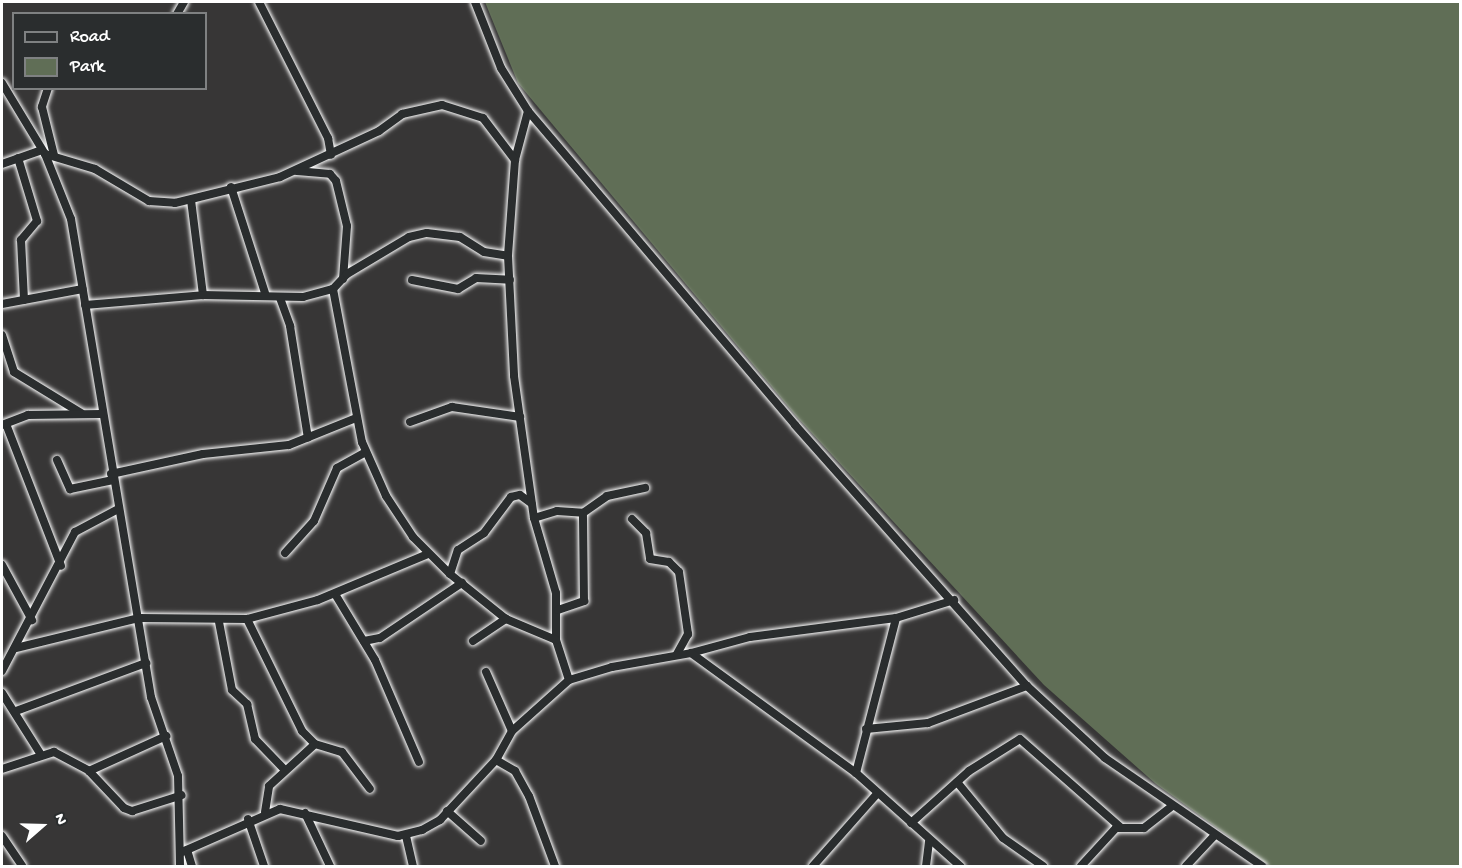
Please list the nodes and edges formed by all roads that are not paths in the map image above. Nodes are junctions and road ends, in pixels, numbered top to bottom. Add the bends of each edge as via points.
1 (259, 2) edge
2 (475, 2) edge
3 (2, 84) edge
4 (48, 90) edge
5 (528, 111) junction
6 (47, 153) junction
7 (331, 155) junction
8 (18, 158) junction
9 (515, 160) junction
10 (2, 164) edge
11 (296, 171) junction
12 (231, 187) junction
13 (191, 200) junction
14 (508, 256) junction
15 (343, 279) junction
16 (412, 280) dead end
17 (510, 280) junction
18 (83, 289) junction
19 (333, 289) junction
20 (204, 296) junction
21 (266, 296) junction
22 (280, 298) junction
23 (24, 300) junction
24 (2, 304) edge
25 (85, 305) junction
26 (2, 336) edge
27 (81, 413) junction
28 (101, 414) junction
29 (520, 417) junction
30 (356, 418) junction
31 (410, 422) dead end
32 (4, 424) edge
33 (308, 438) junction
34 (366, 452) junction
35 (57, 460) dead end
36 (112, 477) junction
37 (645, 488) dead end
38 (531, 503) junction
39 (118, 509) junction
40 (583, 513) junction
41 (534, 518) junction
42 (632, 519) dead end
43 (285, 553) dead end
44 (428, 554) junction
45 (2, 565) edge
46 (61, 566) junction
47 (450, 574) junction
48 (462, 583) junction
49 (335, 594) junction
50 (954, 600) junction
51 (558, 610) junction
52 (139, 618) junction
53 (896, 618) junction
54 (247, 619) junction
55 (506, 619) junction
56 (32, 620) junction
57 (219, 622) junction
58 (556, 640) junction
59 (364, 641) junction
60 (473, 641) dead end
61 (16, 648) junction
62 (691, 653) junction
63 (677, 654) junction
64 (146, 663) junction
65 (2, 671) edge
66 (486, 672) dead end
67 (569, 680) junction
68 (1027, 686) junction
69 (2, 693) edge
70 (16, 711) junction
71 (866, 729) junction
72 (512, 731) junction
73 (166, 736) junction
74 (315, 744) junction
75 (40, 753) junction
76 (496, 760) junction
77 (419, 762) dead end
78 (2, 769) edge
79 (284, 770) junction
80 (89, 771) junction
81 (856, 773) junction
82 (957, 782) junction
83 (370, 789) dead end
84 (182, 795) junction
85 (876, 795) junction
86 (1172, 806) junction
87 (447, 811) junction
88 (265, 812) junction
89 (305, 813) junction
90 (248, 819) junction
91 (910, 823) junction
92 (1120, 826) junction
93 (1215, 835) junction
94 (2, 836) edge
95 (406, 836) junction
96 (929, 840) junction
97 (481, 841) dead end
98 (185, 851) junction
99 (412, 863) edge
100 (816, 864) edge
101 (1041, 866) edge
102 (22, 867) edge
103 (180, 867) edge
104 (192, 867) edge
105 (264, 867) edge
106 (330, 867) edge
107 (419, 867) edge
108 (555, 867) edge
109 (827, 867) edge
110 (926, 867) edge
111 (960, 867) edge
112 (1081, 867) edge
113 (1186, 867) edge
114 (1262, 867) edge

1 - 7 street via 328,138
2 - 5 street via 501,68
3 - 6 street
4 - 6 street via 43,113
5 - 9 street
5 - 50 street via 795,425
6 - 8 street
6 - 13 street via 95,169 149,201
6 - 18 street via 69,209
7 - 9 street via 402,114 442,105 483,118
7 - 11 street
8 - 10 street
8 - 23 street via 37,221 21,240
9 - 14 street
11 - 12 street
11 - 15 street via 330,174 336,181 347,226
12 - 13 street
12 - 21 street
13 - 20 street
14 - 15 street via 484,252 460,237 416,235
14 - 17 street
15 - 19 street
16 - 17 street via 458,289 476,278
17 - 29 street
18 - 23 street
18 - 25 street
19 - 22 street
19 - 30 street
20 - 21 street
20 - 25 street
21 - 22 street
22 - 33 street via 290,326
23 - 24 street
25 - 28 street
26 - 27 street via 14,372
27 - 28 street
27 - 32 street via 28,415
28 - 36 street
29 - 31 street via 452,407
29 - 38 street
30 - 33 street
30 - 34 street
32 - 46 street
33 - 36 street
34 - 43 street via 337,468 314,521
34 - 44 street via 386,496
35 - 36 street via 70,489
36 - 39 street
37 - 40 street via 607,496
38 - 41 street
38 - 47 street via 520,495 511,497 484,533 458,550
39 - 46 street via 80,526
39 - 52 street
40 - 41 street via 557,511
40 - 51 street via 584,601
41 - 51 street
42 - 63 street via 649,538 648,556 669,562 679,572 688,634
44 - 47 street
44 - 49 street
45 - 56 street
46 - 56 street
47 - 48 street
48 - 55 street
48 - 59 street via 380,638
49 - 54 street
49 - 59 street
50 - 53 street
50 - 68 street
51 - 58 street
52 - 57 street
52 - 61 street
52 - 64 street
53 - 62 street via 750,637
53 - 71 street
54 - 57 street
54 - 74 street via 302,731
55 - 58 street
55 - 60 street
56 - 61 street
57 - 79 street via 232,690 247,704 255,739
58 - 67 street
59 - 77 street
61 - 65 street
62 - 63 street
62 - 81 street
63 - 67 street
64 - 70 street
64 - 73 street via 153,705
66 - 72 street
67 - 72 street
68 - 71 street via 928,723
68 - 86 street via 1060,721
69 - 70 street
70 - 75 street
71 - 81 street
72 - 76 street
73 - 80 street
73 - 84 street
74 - 79 street
74 - 83 street via 342,752
75 - 78 street
75 - 80 street via 54,752
76 - 87 street
76 - 108 street via 515,771 529,796
79 - 88 street via 269,786
80 - 84 street via 114,801 132,811
81 - 85 street
82 - 91 street
82 - 92 street via 1020,739
82 - 101 street via 1003,838
84 - 98 street
85 - 91 street
85 - 100 street
86 - 92 street via 1144,828
86 - 93 street
87 - 95 street
87 - 97 street
88 - 89 street
88 - 90 street
89 - 95 street
89 - 106 street
90 - 98 street
90 - 105 street
91 - 96 street
92 - 112 street
93 - 113 street
93 - 114 street
94 - 102 street
95 - 99 street
96 - 110 street
96 - 111 street
98 - 103 street
98 - 104 street
99 - 107 street
100 - 109 street

